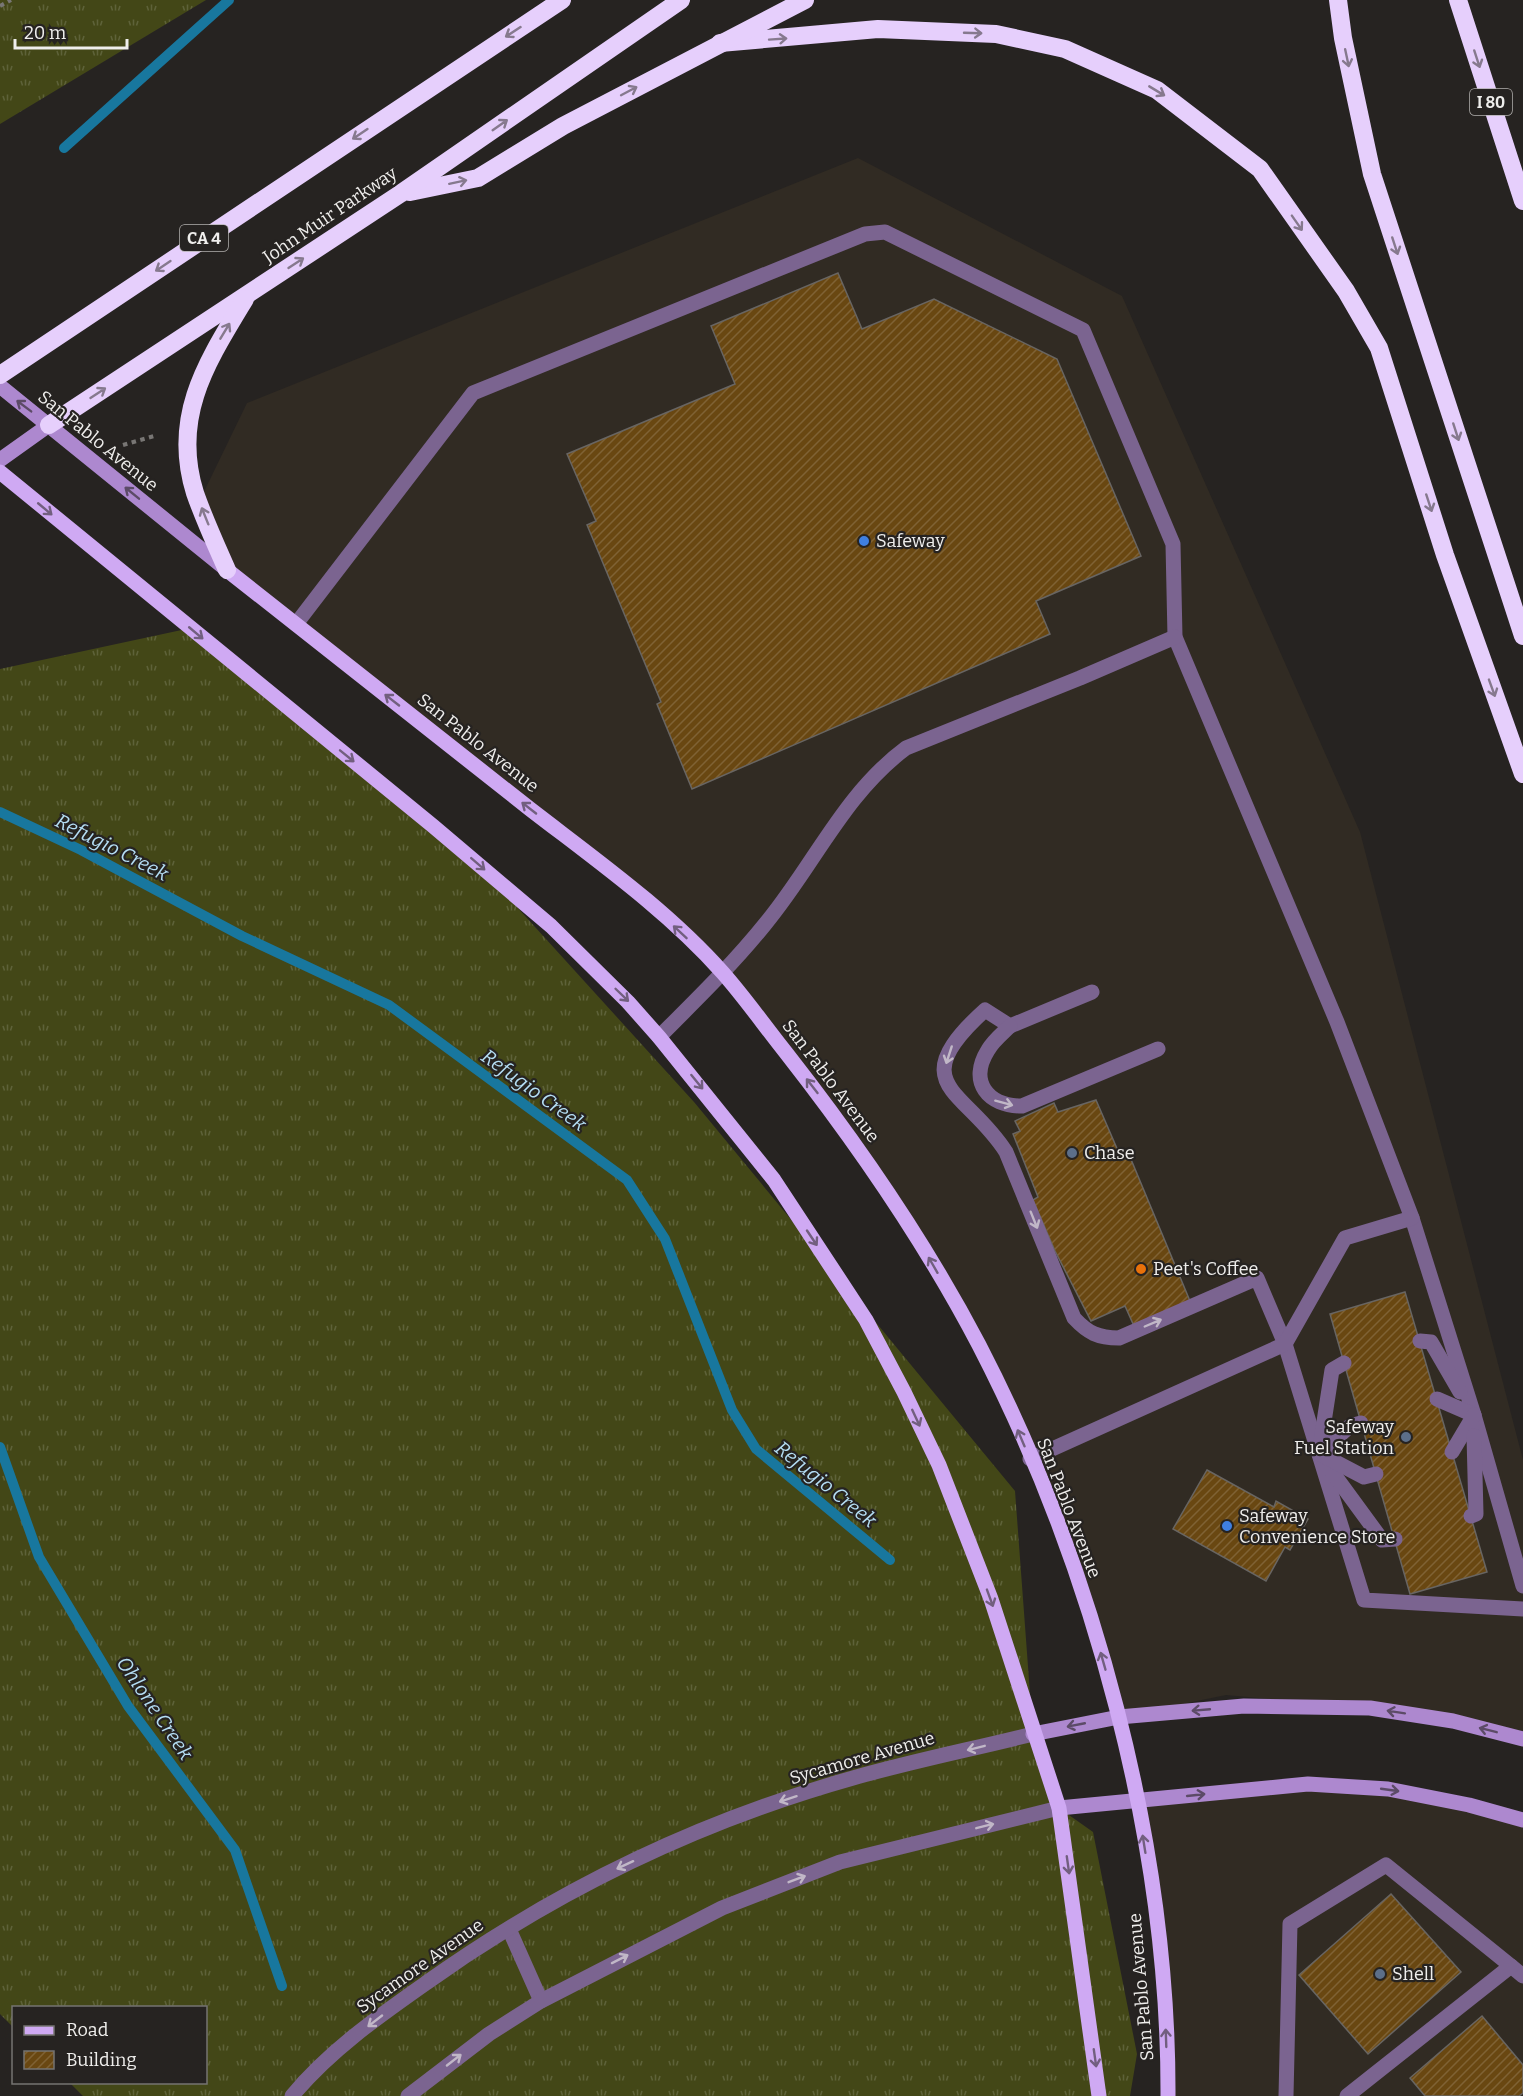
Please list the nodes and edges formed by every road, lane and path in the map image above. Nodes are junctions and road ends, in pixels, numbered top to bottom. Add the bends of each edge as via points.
1 (11, 0) edge
2 (562, 0) edge
3 (681, 0) edge
4 (805, 0) edge
5 (1338, 0) edge
6 (1459, 2) edge
7 (0, 6) edge
8 (720, 43) junction
9 (400, 194) junction
10 (1523, 201) edge
11 (248, 295) junction
12 (0, 375) edge
13 (0, 386) edge
14 (49, 425) junction
15 (154, 436) dead end
16 (123, 445) dead end
17 (0, 460) edge
18 (0, 472) edge
19 (226, 570) junction
20 (296, 624) junction
21 (1523, 636) edge
22 (1175, 637) junction
23 (1523, 774) edge
24 (723, 972) junction
25 (1092, 992) dead end
26 (1010, 1026) junction
27 (659, 1036) junction
28 (1158, 1049) dead end
29 (1412, 1218) junction
30 (1420, 1341) dead end
31 (1285, 1344) junction
32 (1344, 1363) dead end
33 (1437, 1399) dead end
34 (1474, 1415) junction
35 (1361, 1423) dead end
36 (1452, 1452) dead end
37 (1319, 1454) junction
38 (1030, 1459) junction
39 (1376, 1474) dead end
40 (1471, 1516) dead end
41 (1395, 1539) dead end
42 (1523, 1586) edge
43 (1523, 1609) edge
44 (1119, 1717) junction
45 (1033, 1734) junction
46 (1523, 1738) edge
47 (1137, 1802) junction
48 (1059, 1808) junction
49 (1523, 1821) edge
50 (509, 1929) junction
51 (1517, 1971) edge
52 (542, 2001) junction
53 (292, 2096) edge
54 (408, 2096) edge
55 (1099, 2096) edge
56 (1168, 2096) edge
57 (1286, 2096) edge
58 (1347, 2096) edge

1 - 7 path
2 -> 12 highway, CA 4
9 -> 3 highway, John Muir Parkway
4 - 8 highway
5 -> 21 highway via 1372,174
6 -> 10 highway, I 80
9 -> 8 highway via 478,178 563,126
8 -> 23 highway via 878,29 996,34 1065,49 1157,90 1260,169 1346,291 1379,348 1445,555
11 -> 9 highway, John Muir Parkway
14 -> 11 highway, John Muir Parkway
19 -> 11 highway via 195,492 188,446 191,405 209,359
14 -> 13 main road, San Pablo Avenue
14 - 17 main road, John Muir Parkway
19 -> 14 main road, San Pablo Avenue
15 - 16 path
18 -> 27 main road via 514,895 613,987
19 - 20 main road, San Pablo Avenue
20 - 22 street via 473,393 865,234 885,232 1083,330 1173,544
24 -> 20 main road, San Pablo Avenue via 647,901
22 - 24 street via 906,748 858,792 767,922
22 - 29 street via 1338,1022
24 - 27 street
38 -> 24 main road, San Pablo Avenue via 979,1346 910,1224 832,1112
25 - 26 street
26 -> 28 street via 988,1049 980,1078 995,1102 1008,1106 1022,1106
26 -> 31 street via 985,1010 950,1047 944,1069 950,1090 995,1135 1006,1152 1074,1318 1085,1330 1102,1338 1119,1338 1257,1278
27 -> 45 main road via 774,1180 866,1320 939,1465 991,1599
29 - 31 street via 1345,1238
29 - 34 street
30 - 34 street via 1431,1342
31 - 37 street
31 - 38 street
32 - 37 street via 1332,1370
33 - 34 street
34 - 36 street
34 - 40 street via 1476,1514
34 - 42 street
35 - 37 street via 1350,1426
37 - 39 street via 1364,1477
37 - 41 street via 1382,1540
37 - 43 street via 1364,1600
44 -> 38 main road, San Pablo Avenue via 1082,1593
44 -> 45 main road, Sycamore Avenue
46 -> 44 main road, Sycamore Avenue via 1453,1721 1370,1708 1244,1706
44 - 47 main road, San Pablo Avenue
45 - 48 main road
45 -> 50 street, Sycamore Avenue via 852,1778 755,1810 621,1867
47 - 48 main road
47 -> 49 main road via 1308,1784 1388,1790 1469,1805
56 -> 47 main road, San Pablo Avenue via 1159,1929
52 -> 48 street via 722,1908 840,1862
48 -> 55 main road
50 - 52 street
50 -> 53 street, Sycamore Avenue via 467,1953 394,2005 342,2046
51 - 57 street via 1386,1865 1290,1924
51 - 58 street
54 -> 52 street via 489,2034

